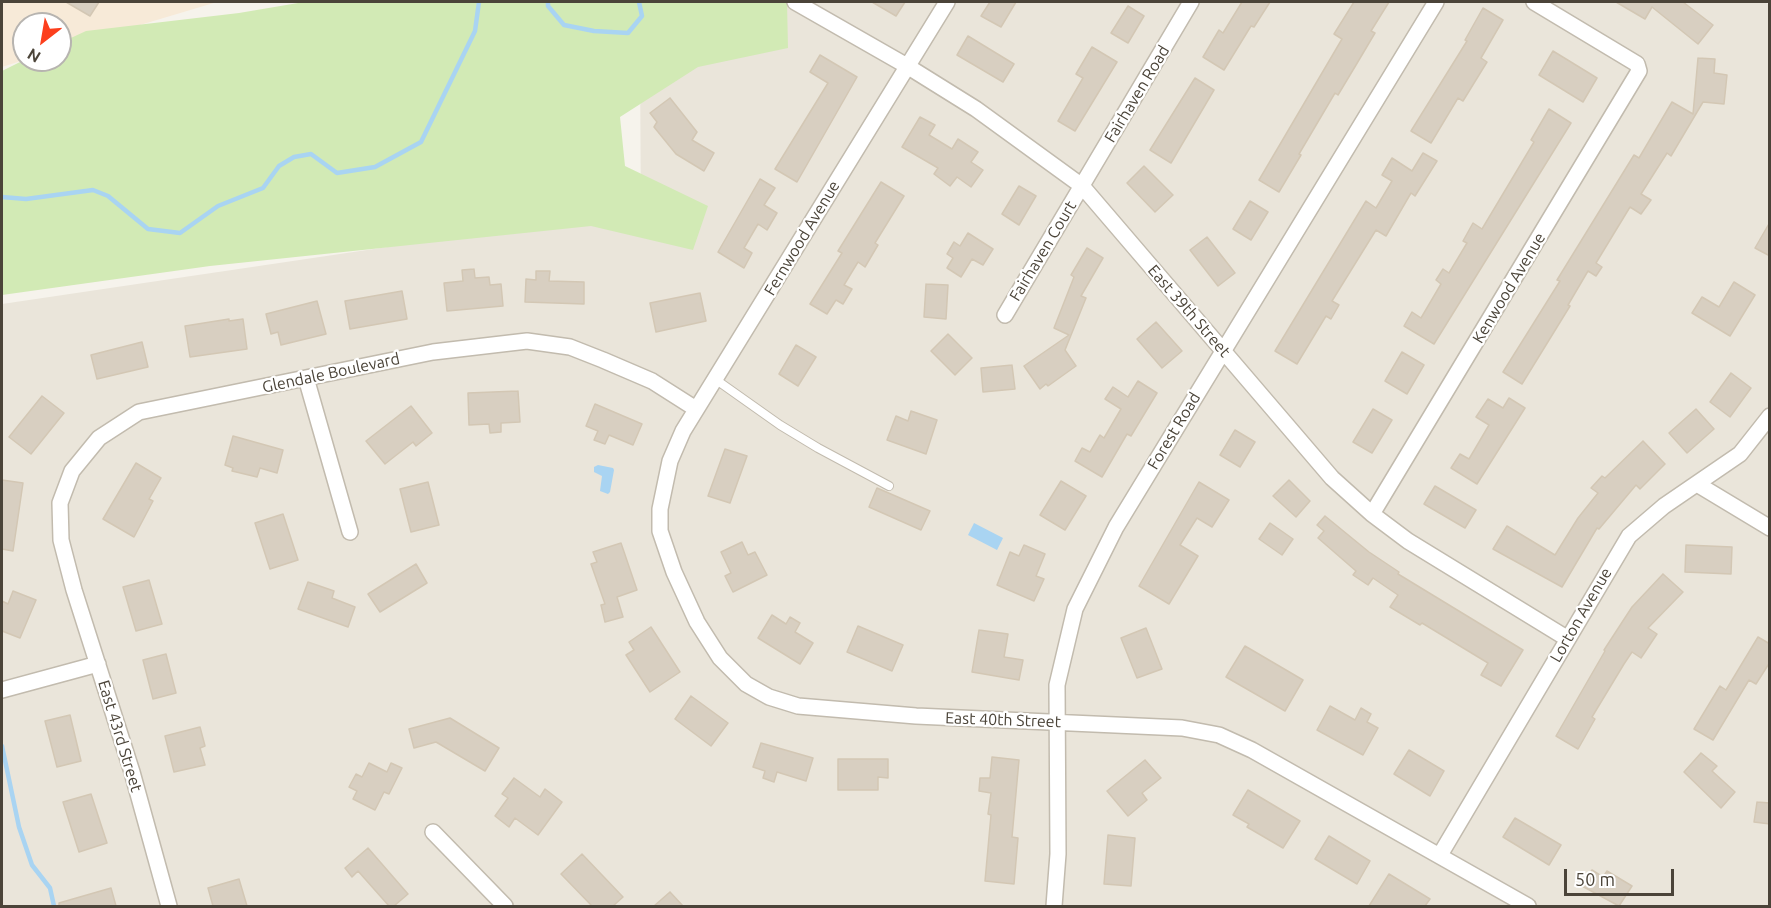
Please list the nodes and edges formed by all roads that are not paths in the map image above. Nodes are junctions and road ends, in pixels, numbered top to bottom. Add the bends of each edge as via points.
1 (795, 2) edge
2 (947, 2) edge
3 (1191, 2) edge
4 (1436, 2) edge
5 (1534, 2) edge
6 (907, 66) junction
7 (1082, 186) junction
8 (1005, 315) dead end
9 (1223, 350) junction
10 (306, 378) junction
11 (715, 379) junction
12 (696, 410) junction
13 (1770, 416) edge
14 (1697, 484) junction
15 (889, 486) dead end
16 (1372, 514) junction
17 (1770, 528) edge
18 (350, 532) dead end
19 (68, 566) joint
20 (1568, 639) junction
21 (98, 664) junction
22 (2, 690) edge
23 (1057, 722) junction
24 (433, 832) dead end
25 (1440, 855) junction
26 (169, 906) edge
27 (505, 906) edge
28 (1054, 906) edge
29 (1528, 906) edge

1 - 6 street, East 39th Street
2 - 6 street, Fernwood Avenue
3 - 7 street, Fairhaven Road
4 - 9 street, Forest Road
5 - 16 street, Kenwood Avenue via 1634,62 1639,71
6 - 7 street, East 39th Street via 976,108
6 - 11 street, Fernwood Avenue
7 - 8 street, Fairhaven Court
7 - 9 street, East 39th Street
9 - 16 street, East 39th Street via 1332,478
9 - 23 street, Forest Road via 1116,527 1075,609 1057,685
10 - 12 street, Glendale Boulevard via 434,352 527,341 570,347 603,360 652,381
10 - 18 street
10 - 19 street, Glendale Boulevard via 139,412 99,438 72,471 60,503 61,540
11 - 12 street, Fernwood Avenue
11 - 15 lane via 780,425
12 - 23 street, East 40th Street via 670,461 660,509 660,531 697,622 720,658 746,684 769,697 798,706
13 - 14 street, Lorton Avenue via 1740,454
14 - 17 street
14 - 20 street, Lorton Avenue via 1629,536
16 - 20 street, East 39th Street via 1408,541
19 - 21 street, East 43rd Street
20 - 25 street, Lorton Avenue
21 - 22 street
21 - 26 street, East 43rd Street
23 - 25 street, East 40th Street via 1182,728 1219,735
23 - 28 street, Forest Road via 1058,854
24 - 27 street
25 - 29 street, East 40th Street

